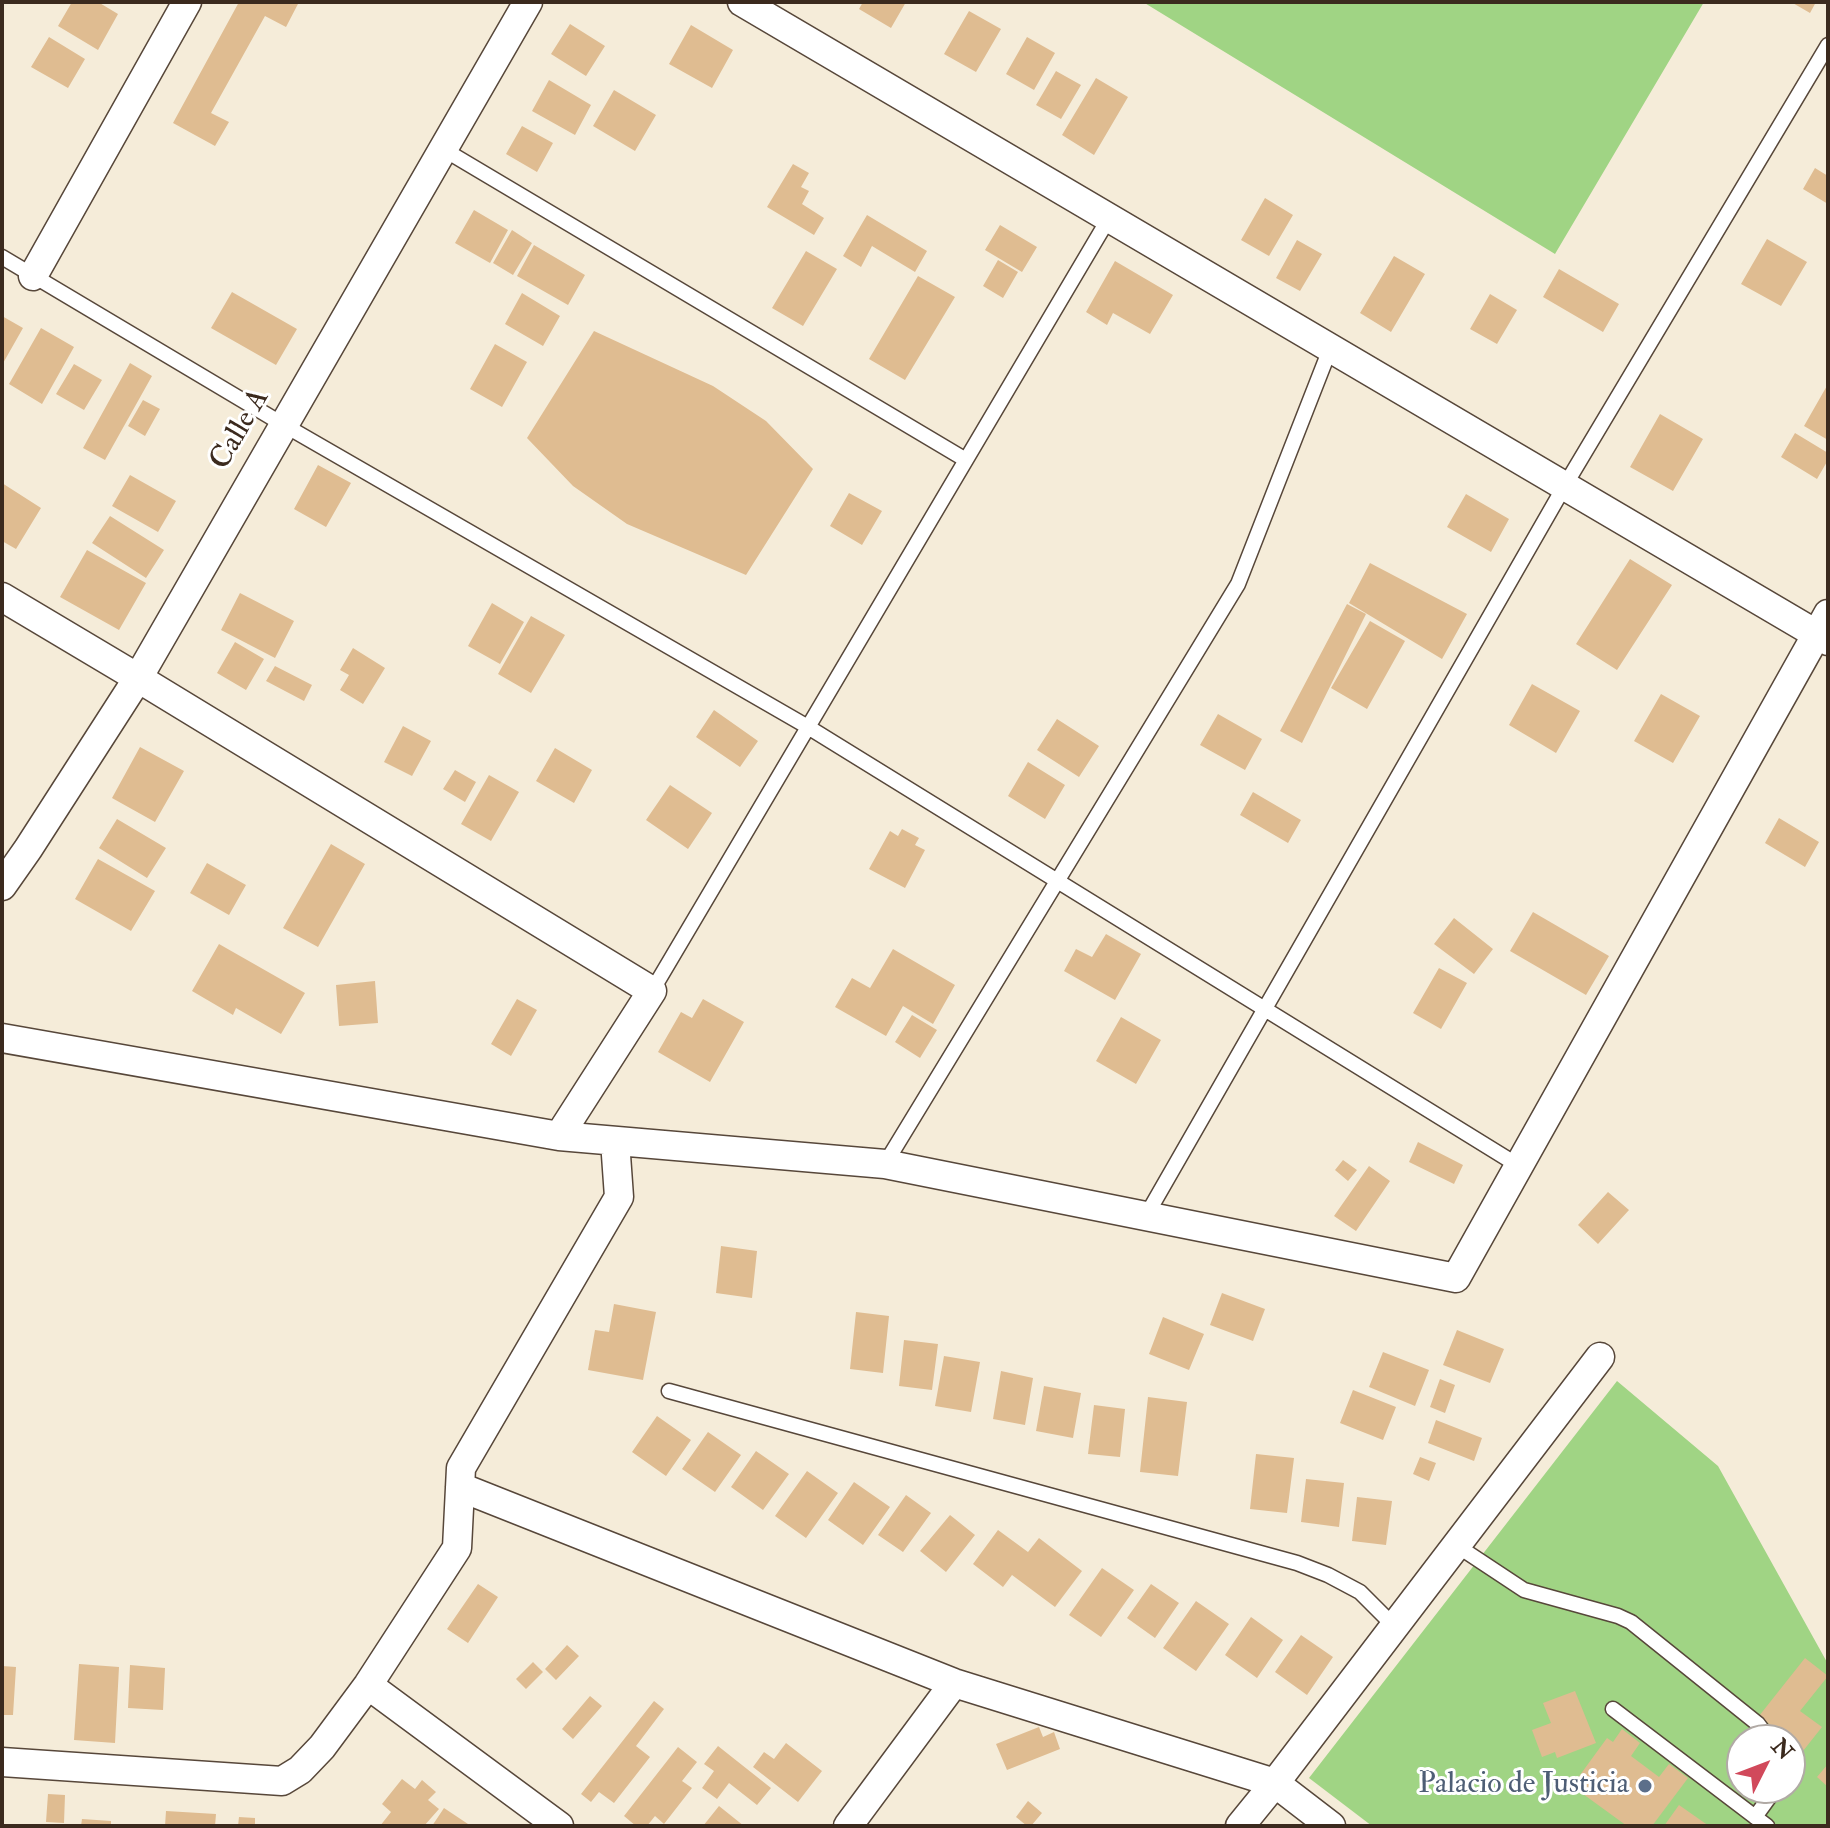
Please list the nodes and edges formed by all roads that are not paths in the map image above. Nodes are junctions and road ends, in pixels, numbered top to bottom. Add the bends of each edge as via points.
1 (187, 2) edge
2 (528, 2) edge
3 (742, 2) edge
4 (1828, 45) edge
5 (443, 149) junction
6 (1109, 218) junction
7 (2, 257) edge
8 (33, 276) junction
9 (1330, 349) junction
10 (284, 425) junction
11 (966, 460) junction
12 (1564, 487) junction
13 (2, 597) edge
14 (1824, 630) edge
15 (138, 678) junction
16 (808, 727) junction
17 (1058, 881) junction
18 (2, 886) edge
19 (652, 991) junction
20 (1265, 1008) junction
21 (2, 1038) edge
22 (559, 1136) junction
23 (615, 1141) junction
24 (885, 1164) junction
25 (1519, 1166) junction
26 (1146, 1216) junction
27 (1600, 1357) dead end
28 (669, 1391) dead end
29 (460, 1487) junction
30 (1456, 1545) junction
31 (1394, 1626) junction
32 (954, 1683) junction
33 (368, 1685) junction
34 (1613, 1709) dead end
35 (1758, 1724) edge
36 (2, 1762) edge
37 (1275, 1783) junction
38 (1761, 1822) edge
39 (559, 1826) edge
40 (848, 1826) edge
41 (1240, 1826) edge
42 (1331, 1826) edge

1 - 8 street
2 - 5 street, Calle A
3 - 6 street
4 - 12 lane
5 - 10 street, Calle A
5 - 11 lane
6 - 9 street
6 - 11 lane
7 - 8 lane
8 - 10 lane
9 - 12 street
9 - 17 lane via 1238,584
10 - 15 street, Calle A
10 - 16 lane
11 - 16 lane
12 - 14 street
12 - 20 lane
13 - 15 street
14 - 25 street
15 - 18 street, Calle A
15 - 19 street
16 - 17 lane
16 - 19 lane
17 - 20 lane
17 - 24 lane
19 - 22 street
20 - 25 lane
20 - 26 lane
21 - 22 street
22 - 23 street
23 - 24 street
23 - 29 street via 619,1197 461,1468
24 - 26 street
25 - 26 street via 1456,1278
27 - 30 street
28 - 31 lane via 1297,1563 1360,1592
29 - 32 street
29 - 33 street via 457,1548
30 - 31 street
30 - 35 lane via 1524,1590 1631,1622
31 - 37 street
32 - 37 street
32 - 40 street
33 - 36 street via 322,1747 282,1781
33 - 39 street
34 - 38 lane
37 - 41 street
37 - 42 street

